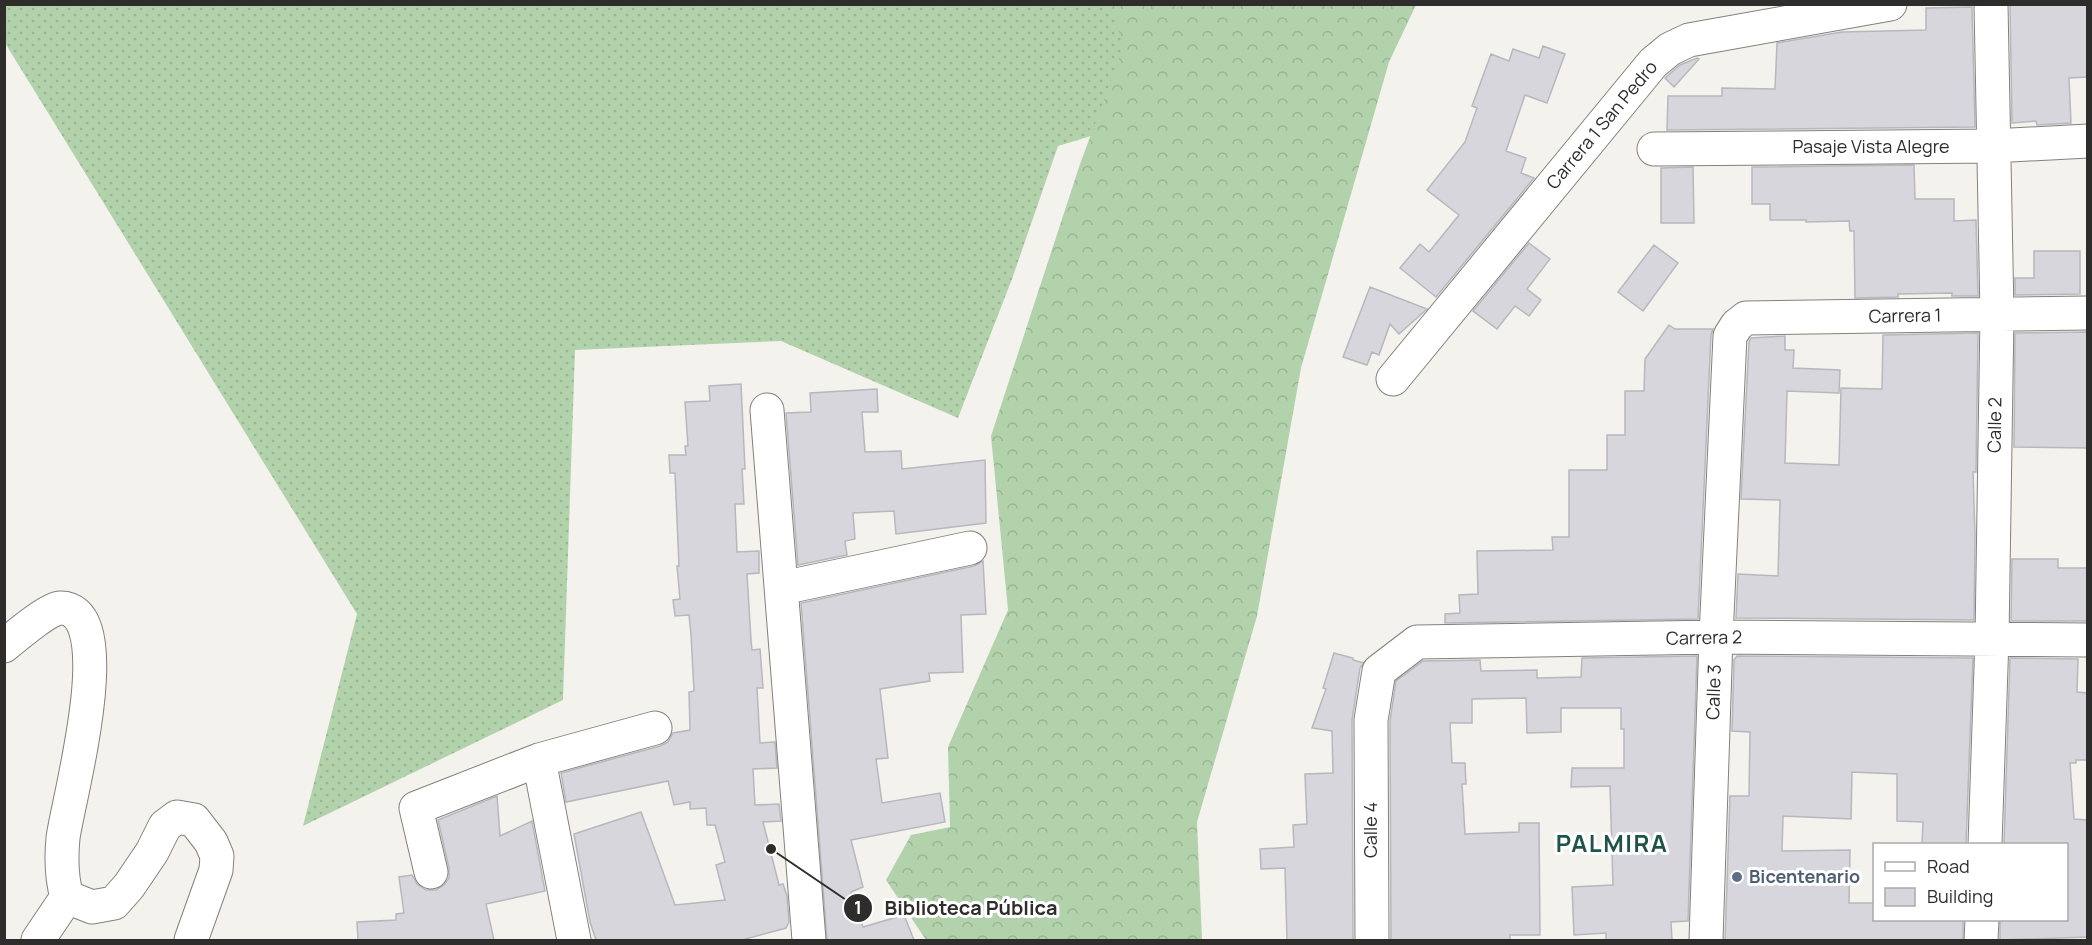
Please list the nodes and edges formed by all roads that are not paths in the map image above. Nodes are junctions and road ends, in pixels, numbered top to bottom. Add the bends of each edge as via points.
1 (1890, 4) edge
2 (1991, 4) edge
3 (2088, 141) edge
4 (1993, 146) junction
5 (1654, 149) dead end
6 (2088, 313) edge
7 (1997, 314) junction
8 (1730, 336) joint
9 (1393, 379) dead end
10 (766, 410) dead end
11 (970, 548) dead end
12 (782, 588) junction
13 (1716, 637) junction
14 (1992, 638) junction
15 (2088, 640) edge
16 (4, 646) edge
17 (1371, 720) joint
18 (656, 728) dead end
19 (539, 760) junction
20 (1985, 843) edge
21 (431, 872) dead end
22 (67, 897) junction
23 (1982, 921) edge
24 (38, 940) edge
25 (191, 940) edge
26 (574, 940) edge
27 (808, 940) edge
28 (1372, 940) edge
29 (1706, 940) edge
30 (1982, 940) edge

1 - 9 street, Carrera 1 San Pedro via 1689,40 1670,49 1653,63
2 - 4 street, Calle 2
3 - 4 street, Pasaje Vista Alegre
4 - 5 street, Pasaje Vista Alegre
4 - 7 street, Calle 2
6 - 7 street, Carrera 1
7 - 8 street, Carrera 1 via 1746,318
7 - 14 street, Calle 2
8 - 13 street, Calle 3
10 - 12 street
11 - 12 street
12 - 27 street
13 - 14 street, Carrera 2
13 - 17 street, Carrera 2 via 1417,642 1379,671
13 - 29 street, Calle 3
14 - 15 street, Carrera 2
14 - 20 street, Calle 2
16 - 22 street via 58,607 69,609 81,620 88,636 91,652 85,716 63,838 62,879
17 - 28 street, Calle 4
18 - 19 street
19 - 21 street via 416,808
19 - 26 street
22 - 24 street
22 - 25 street via 92,908 114,903 152,852 165,826 177,817 194,820 217,856 216,870
23 - 30 street

